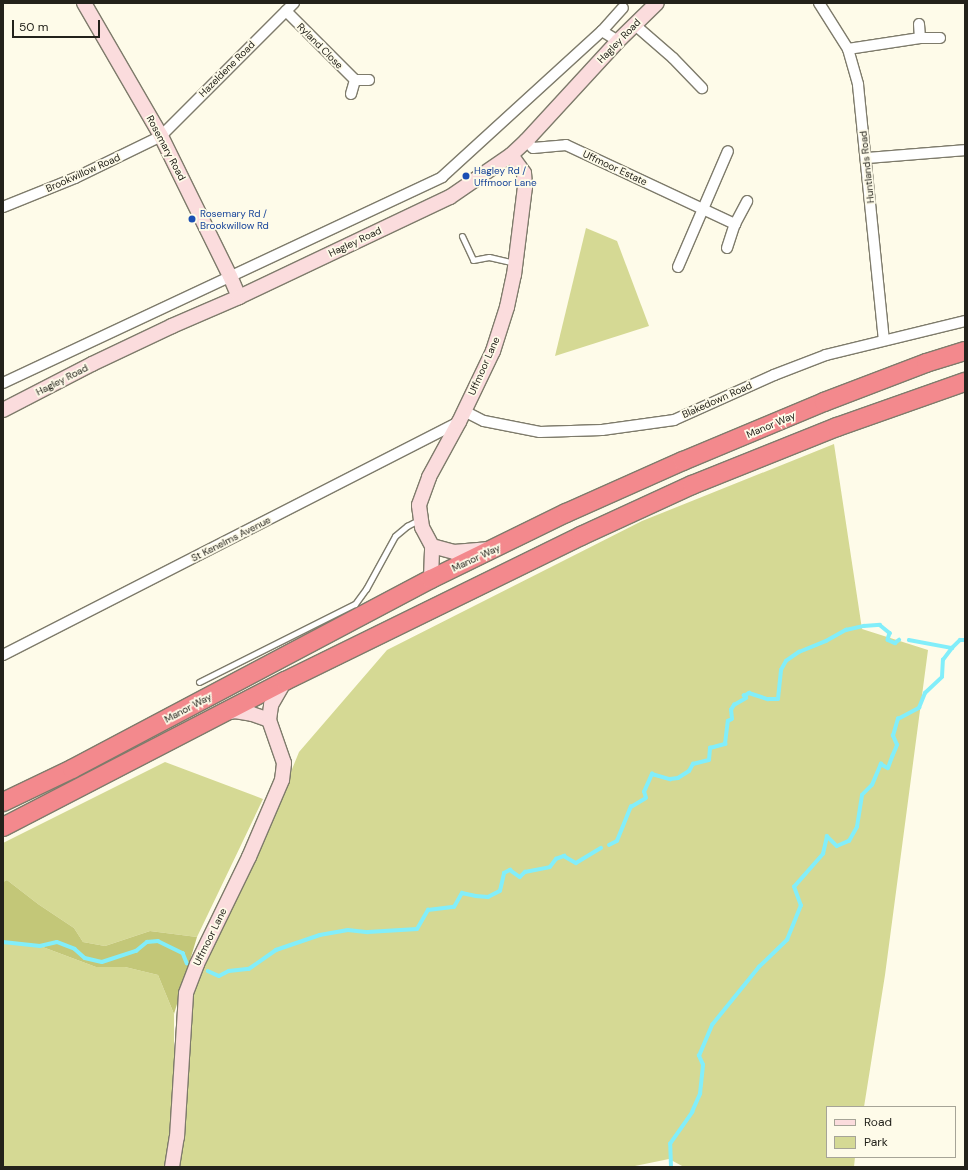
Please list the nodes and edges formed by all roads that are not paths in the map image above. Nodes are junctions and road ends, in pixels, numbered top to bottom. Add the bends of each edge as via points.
1 (84, 3) edge
2 (294, 3) edge
3 (657, 3) edge
4 (819, 3) edge
5 (623, 8) dead end
6 (286, 11) junction
7 (920, 24) dead end
8 (635, 25) junction
9 (602, 31) junction
10 (920, 38) junction
11 (940, 38) dead end
12 (618, 41) junction
13 (848, 49) junction
14 (355, 80) junction
15 (369, 80) dead end
16 (702, 88) dead end
17 (351, 94) dead end
18 (161, 136) junction
19 (526, 141) junction
20 (965, 150) edge
21 (728, 151) dead end
22 (511, 155) junction
23 (866, 158) junction
24 (747, 201) dead end
25 (3, 206) edge
26 (703, 210) junction
27 (735, 224) junction
28 (462, 236) dead end
29 (727, 248) dead end
30 (516, 263) junction
31 (678, 267) dead end
32 (230, 276) junction
33 (239, 297) junction
34 (965, 321) edge
35 (884, 340) junction
36 (965, 351) edge
37 (965, 382) edge
38 (3, 383) edge
39 (3, 410) edge
40 (462, 417) junction
41 (420, 520) junction
42 (432, 546) junction
43 (499, 547) junction
44 (431, 579) junction
45 (3, 655) edge
46 (285, 681) junction
47 (199, 682) dead end
48 (222, 713) junction
49 (269, 720) junction
50 (3, 802) edge
51 (3, 826) edge
52 (172, 1167) edge

1 - 18 street, Rosemary Road
2 - 6 street, Hazeldene Road
3 - 8 street, Hagley Road
4 - 13 street, Huntlands Road
5 - 9 street, Hagley Road
6 - 14 street, Ryland Close
6 - 18 street, Hazeldene Road
7 - 10 street
8 - 12 street, Hagley Road
8 - 16 street
9 - 12 street
9 - 32 street, Hagley Road via 442,177
10 - 11 street
10 - 13 street
12 - 19 street, Hagley Road
13 - 23 street, Huntlands Road via 858,85
14 - 15 street
14 - 17 street
18 - 25 street, Brookwillow Road via 75,178
18 - 32 street, Rosemary Road
19 - 22 street, Hagley Road
19 - 26 street, Uffmoor Estate via 532,148 566,145
20 - 23 street
21 - 26 street
22 - 30 street, Uffmoor Lane via 524,173 525,187
22 - 33 street, Hagley Road via 450,197
23 - 35 street, Huntlands Road
24 - 27 street
26 - 27 street, Uffmoor Estate
26 - 31 street
27 - 29 street
28 - 30 lane via 473,260 489,257
30 - 40 street, Uffmoor Lane via 507,307 493,351
32 - 33 street, Rosemary Road
32 - 38 street, Hagley Road
33 - 39 street, Hagley Road via 172,326
34 - 35 street, Blakedown Road
35 - 40 street, Blakedown Road via 826,355 774,375 674,420 602,430 540,432
36 - 43 highway, Manor Way via 824,402 683,461 566,513
37 - 46 highway, Manor Way via 837,427 692,485 581,536
40 - 41 street, Uffmoor Lane via 429,477 419,505
40 - 45 street, St Kenelms Avenue
41 - 42 street, Uffmoor Lane
41 - 47 lane via 406,526 395,536 355,604
42 - 43 street via 454,552
42 - 44 street, Uffmoor Lane
43 - 44 highway, Manor Way
44 - 50 highway, Manor Way via 72,769
46 - 48 highway, Manor Way
46 - 49 street via 271,705
48 - 49 street via 235,711
48 - 51 highway, Manor Way
49 - 52 street, Uffmoor Lane via 284,763 282,780 186,993 177,1137

